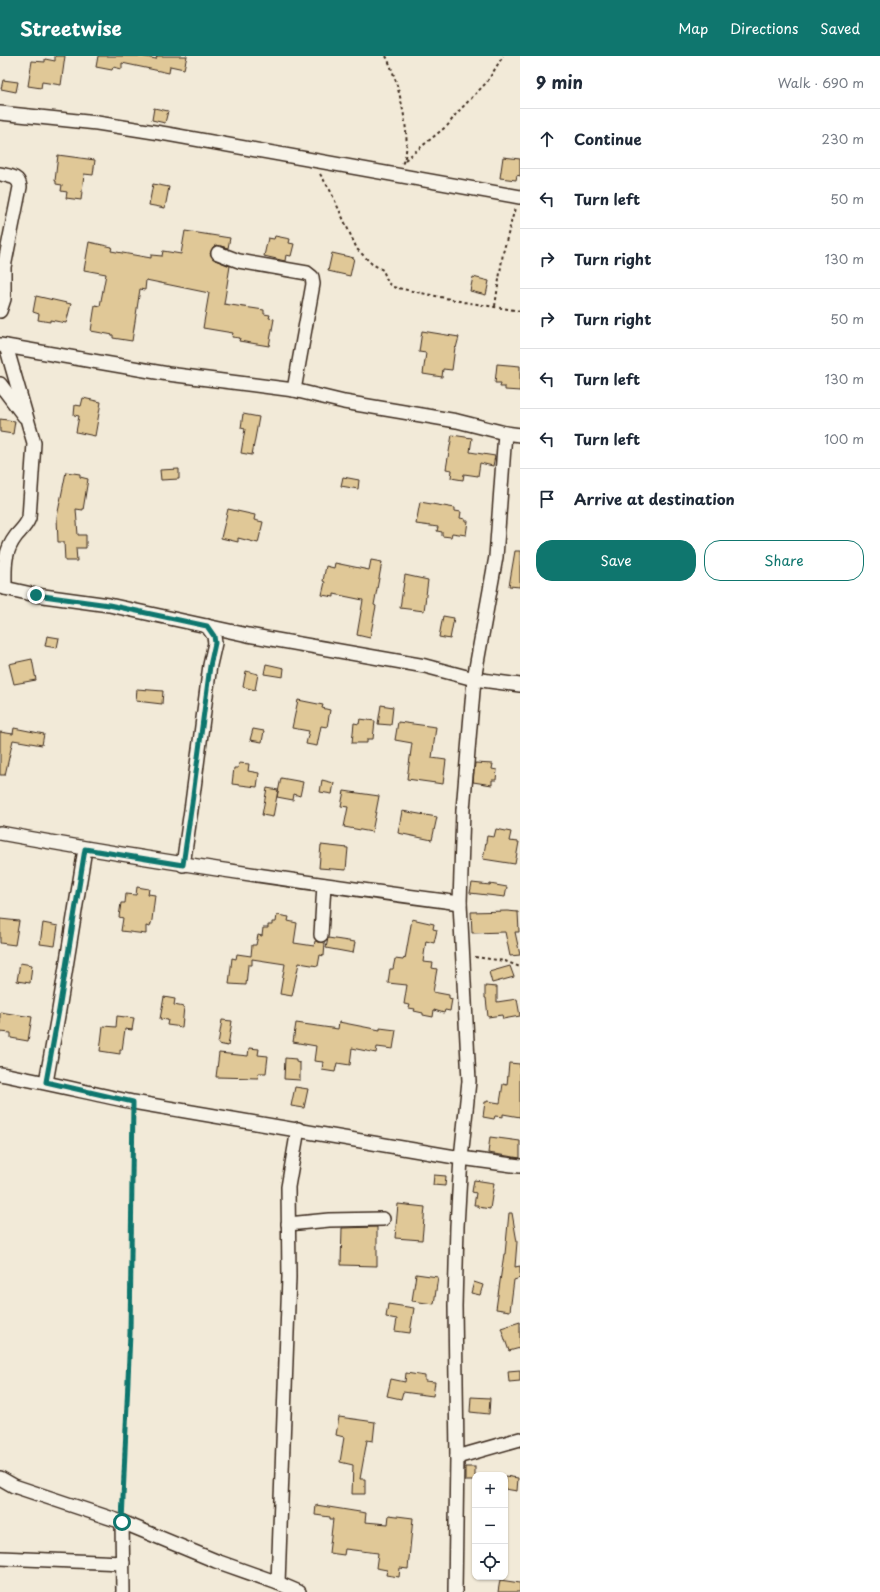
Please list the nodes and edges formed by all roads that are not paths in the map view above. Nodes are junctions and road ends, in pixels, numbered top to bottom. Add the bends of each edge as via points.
1 (0, 113) edge
2 (0, 174) edge
3 (519, 197) edge
4 (218, 253) dead end
5 (0, 311) edge
6 (3, 345) edge
7 (0, 384) edge
8 (294, 390) junction
9 (29, 424) junction
10 (505, 433) junction
11 (520, 435) edge
12 (2, 587) edge
13 (207, 626) junction
14 (474, 679) junction
15 (520, 685) edge
16 (0, 833) edge
17 (85, 849) junction
18 (183, 865) junction
19 (324, 885) junction
20 (460, 903) junction
21 (321, 935) dead end
22 (0, 1074) edge
23 (46, 1082) junction
24 (298, 1129) junction
25 (461, 1158) junction
26 (520, 1166) edge
27 (383, 1219) dead end
28 (288, 1224) junction
29 (520, 1439) edge
30 (456, 1457) junction
31 (0, 1478) edge
32 (122, 1522) junction
33 (0, 1558) edge
34 (122, 1563) junction
35 (278, 1583) junction
36 (123, 1592) edge
37 (299, 1592) edge
38 (455, 1592) edge

1 - 3 street via 97,123 167,134
2 - 5 street via 16,178 20,182 20,187 4,267 4,299
4 - 8 street via 239,261 307,273 312,277 310,306
6 - 8 street via 168,374
6 - 9 street
7 - 9 street
8 - 10 street via 344,402 457,421
9 - 12 street via 34,443 30,518 6,554
10 - 11 street
10 - 14 street via 496,557
12 - 13 street via 36,595 109,605
13 - 14 street via 425,666
13 - 18 street via 214,636 215,643
14 - 15 street
14 - 20 street via 463,810
16 - 17 street
17 - 18 street
17 - 23 street
18 - 19 street
19 - 20 street
19 - 21 street
20 - 25 street via 469,1081
22 - 23 street
23 - 24 street via 133,1102
24 - 25 street
24 - 28 street via 288,1187
25 - 26 street
25 - 30 street via 455,1306
27 - 28 street
28 - 35 street via 289,1277
29 - 30 street
30 - 38 street
31 - 32 street via 14,1486
32 - 34 street
32 - 35 street via 216,1562
33 - 34 street
34 - 36 street
35 - 37 street

